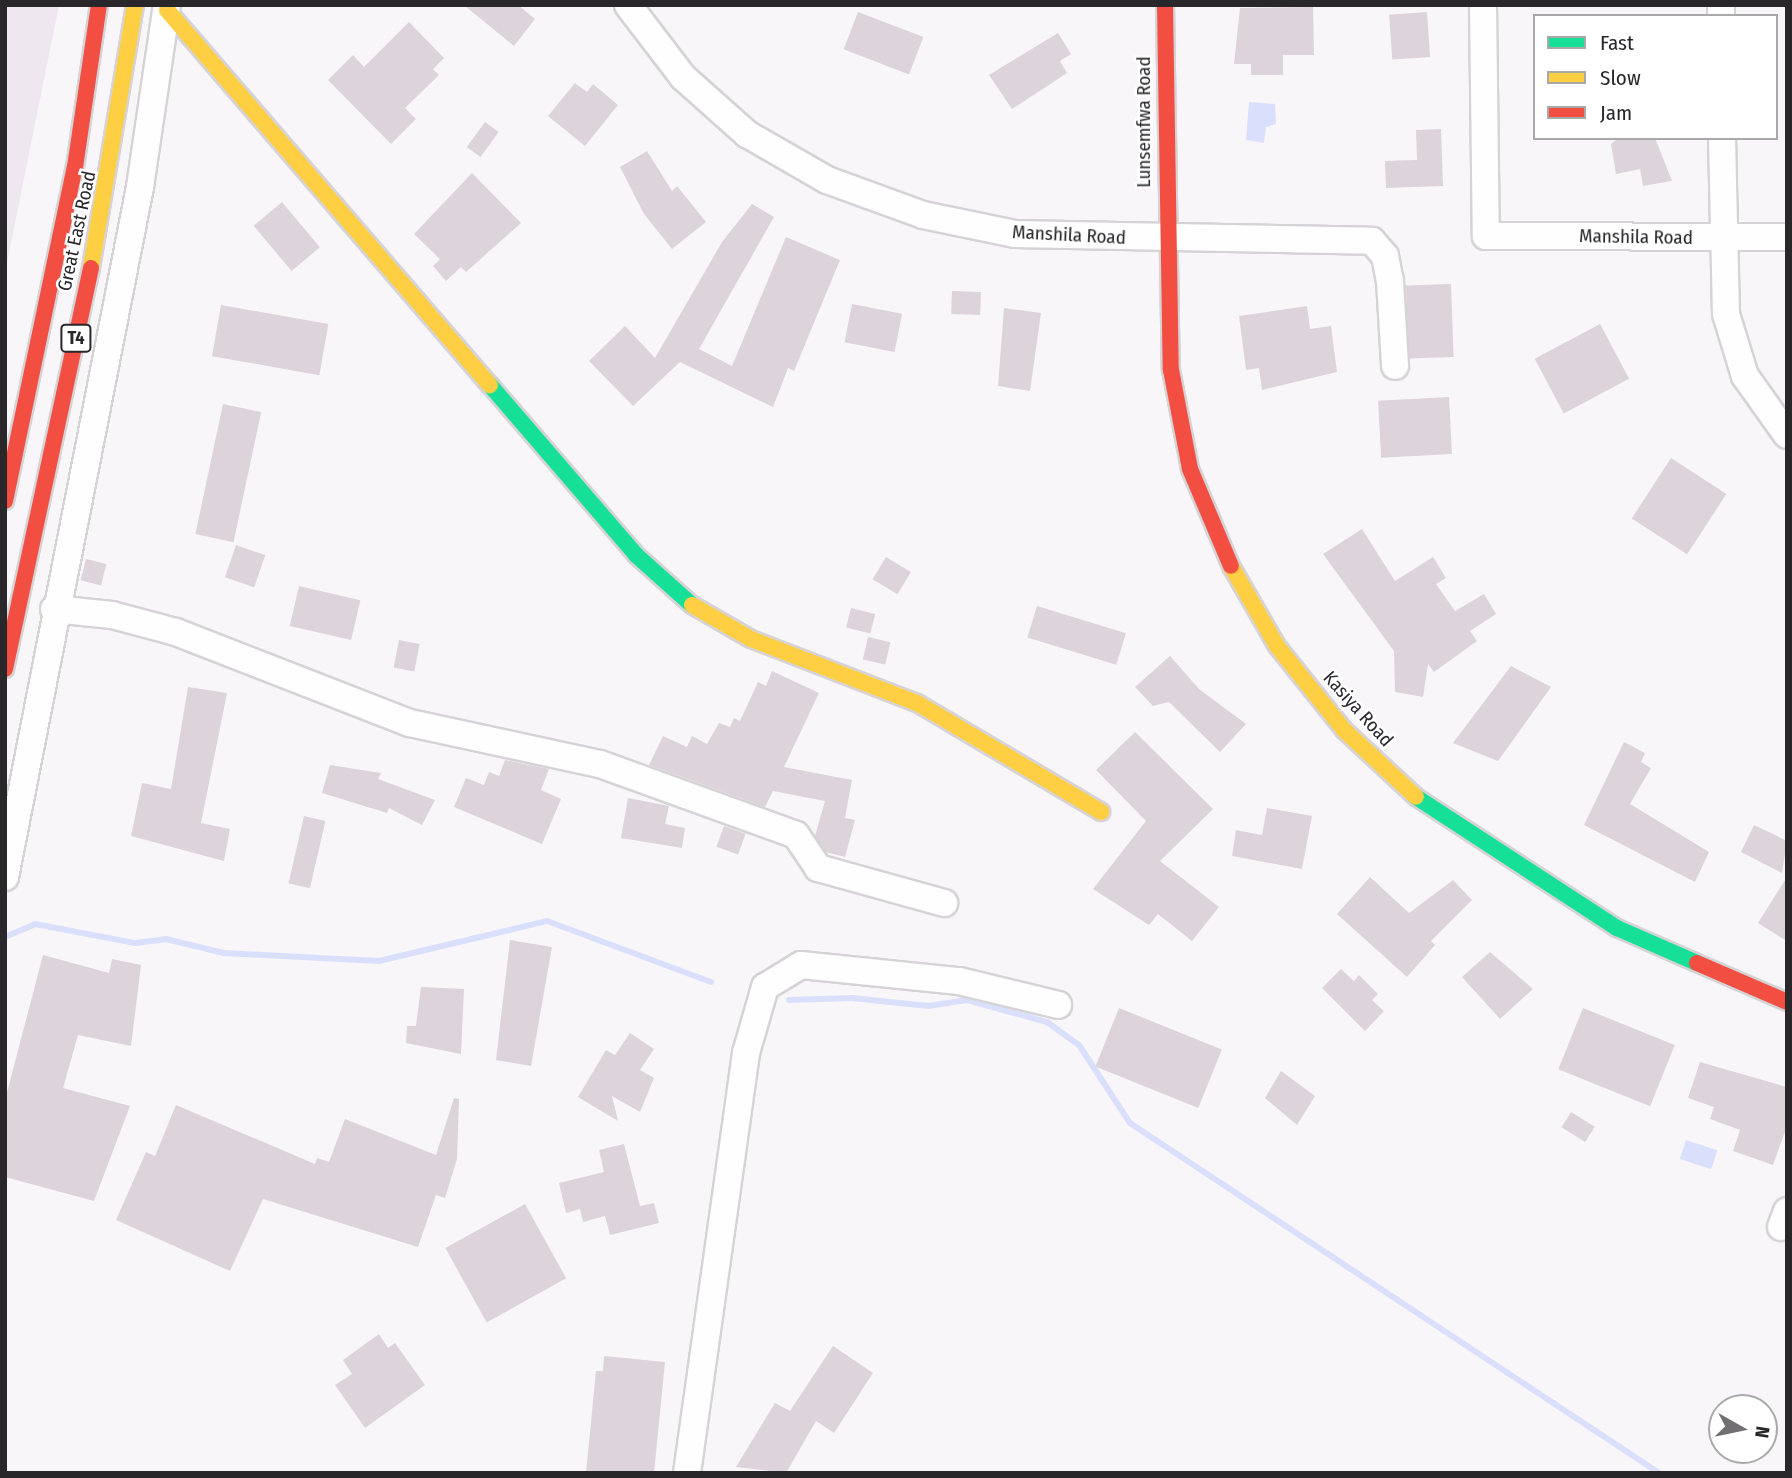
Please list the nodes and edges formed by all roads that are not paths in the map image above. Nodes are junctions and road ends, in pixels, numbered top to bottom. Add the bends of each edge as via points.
1 (99, 5) edge
2 (135, 5) edge
3 (628, 5) edge
4 (1165, 5) edge
5 (1483, 5) edge
6 (167, 8) edge
7 (1722, 140) edge
8 (1787, 237) edge
9 (1723, 238) junction
10 (1165, 239) junction
11 (1395, 366) dead end
12 (1787, 435) edge
13 (5, 501) edge
14 (54, 609) junction
15 (5, 669) edge
16 (1101, 812) dead end
17 (5, 877) edge
18 (944, 903) dead end
19 (1787, 1002) edge
20 (1058, 1005) dead end
21 (687, 1473) edge

1 - 13 street, Great East Road / T4 via 75,167
2 - 15 street, Great East Road / T4 via 108,187
3 - 10 street, Manshila Road via 683,77 747,134 827,180 923,215 1014,234
4 - 10 street, Lunsemfwa Road
5 - 9 street, Manshila Road via 1486,236
6 - 14 street via 140,187
6 - 16 street via 636,555 686,602 751,639 917,703
7 - 9 street
8 - 9 street, Manshila Road
9 - 12 street via 1726,314 1745,376
10 - 11 street, Manshila Road via 1371,241 1385,256 1390,281
10 - 19 street, Kasiya Road via 1171,370 1190,469 1231,567 1271,635 1344,730 1411,794 1493,853 1617,928
14 - 17 street
14 - 18 street via 112,615 176,632 410,723 600,764 796,835 818,868
20 - 21 street via 959,981 801,965 765,987 746,1053

